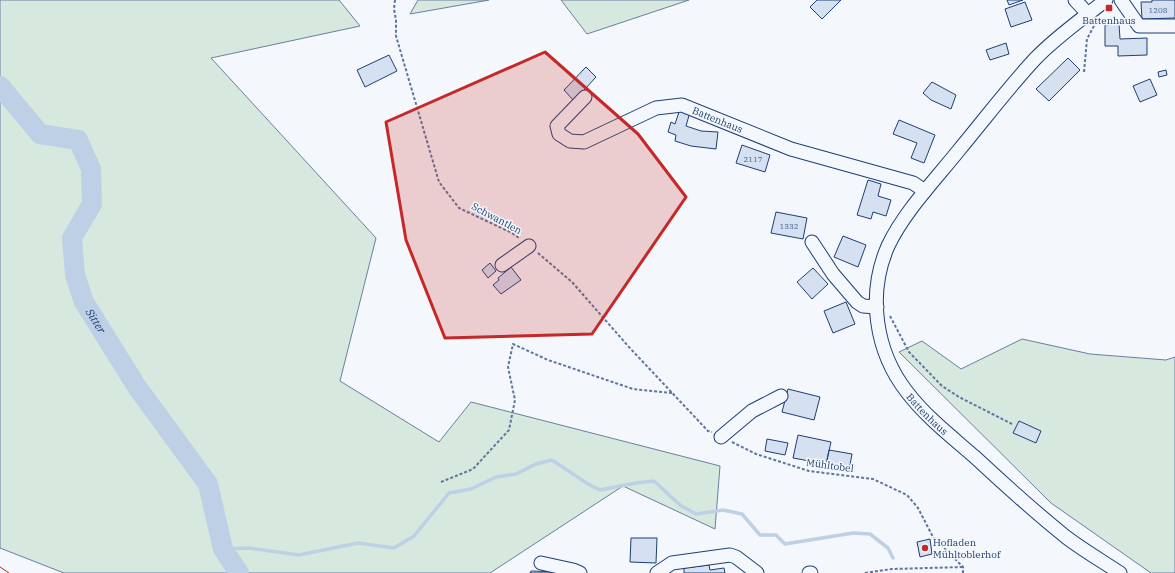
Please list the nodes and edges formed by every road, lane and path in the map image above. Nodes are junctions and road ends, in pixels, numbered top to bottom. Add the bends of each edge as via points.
1 (395, 0) edge
2 (1075, 0) edge
3 (1106, 0) edge
4 (1121, 0) edge
5 (1092, 18) junction
6 (1175, 26) edge
7 (1084, 72) dead end
8 (584, 97) dead end
9 (925, 191) junction
10 (812, 242) dead end
11 (529, 246) junction
12 (502, 265) dead end
13 (877, 307) junction
14 (890, 315) dead end
15 (673, 394) junction
16 (780, 396) dead end
17 (1012, 424) dead end
18 (721, 437) junction
19 (442, 482) dead end
20 (541, 563) dead end
21 (963, 567) junction
22 (580, 573) edge
23 (657, 573) edge
24 (757, 573) edge
25 (865, 573) edge
26 (963, 573) edge
27 (1120, 573) edge

1 - 11 path, Schwantlen via 396,36 439,182 459,208 512,233
2 - 5 street
3 - 5 street, Battenhaus
4 - 6 street via 1139,26
5 - 7 path
5 - 9 street, Battenhaus via 1058,37 1036,58
8 - 9 street, Battenhaus via 557,126 559,134 570,141 584,142 656,108 682,105 792,148 913,183
9 - 13 street, Battenhaus via 902,222 889,246 880,275
10 - 13 street via 833,274 857,302 863,306
11 - 12 street
11 - 15 path, Schwantlen via 572,282
13 - 27 street, Battenhaus via 879,330 887,358 898,380 916,403 1066,536
14 - 17 path via 909,352 942,386 958,398
15 - 18 path, Mühltobel via 708,431
15 - 19 path via 633,389 548,360 514,344 508,367 515,400 509,430 473,469
16 - 18 street via 752,411
18 - 21 path, Mühltobel via 756,454 809,471 873,479 907,495 918,508 933,537
20 - 22 street
21 - 25 path via 899,568
21 - 26 path
23 - 24 street via 672,563 730,554

